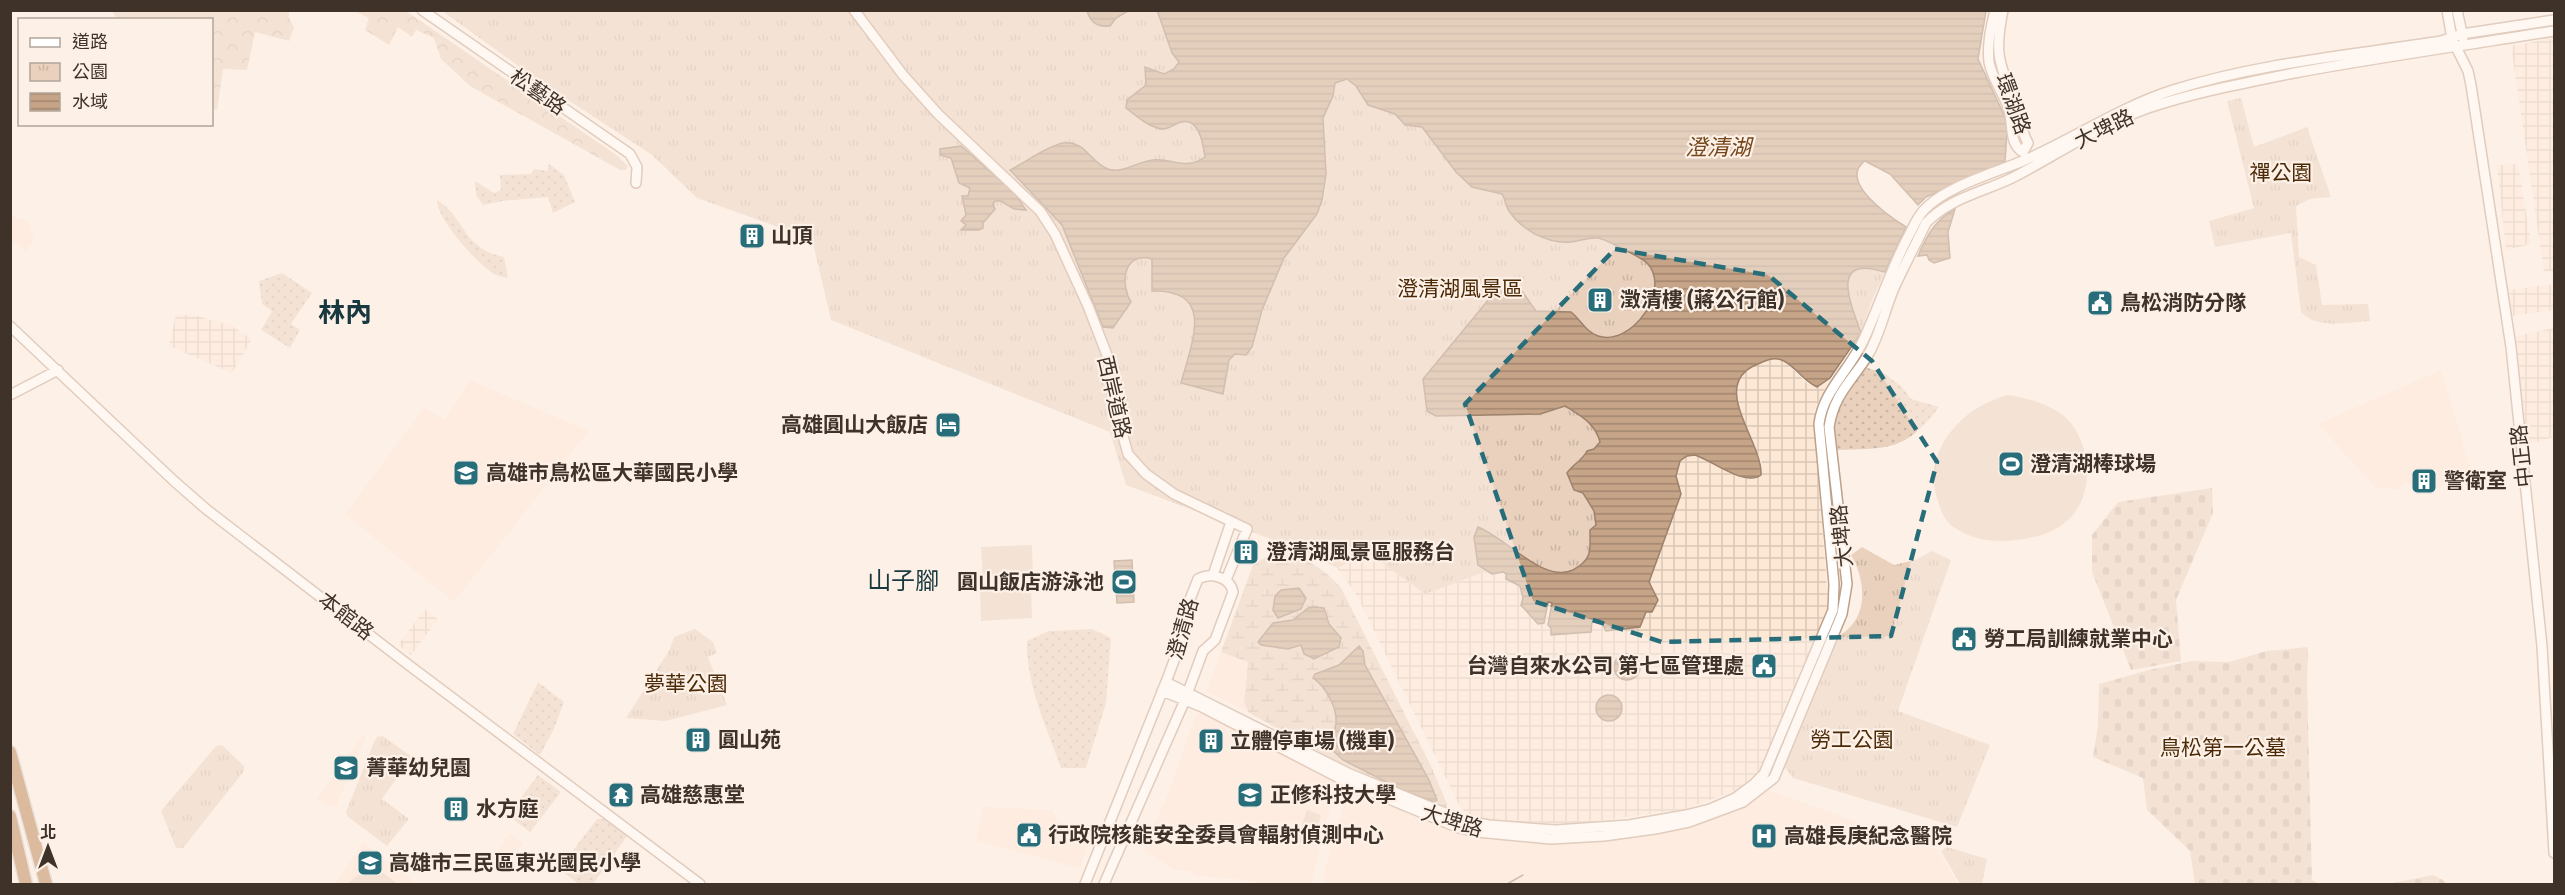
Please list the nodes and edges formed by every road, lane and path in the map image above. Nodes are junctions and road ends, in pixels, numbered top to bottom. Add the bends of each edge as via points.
1 (422, 10) edge
2 (854, 10) edge
3 (2446, 10) edge
4 (2457, 10) edge
5 (1998, 13) edge
6 (2554, 20) edge
7 (2554, 31) edge
8 (2462, 34) junction
9 (2453, 42) junction
10 (2465, 46) junction
11 (2464, 62) junction
12 (636, 183) dead end
13 (10, 326) edge
14 (58, 370) junction
15 (10, 395) edge
16 (1232, 522) junction
17 (1213, 575) junction
18 (1226, 580) junction
19 (1164, 686) junction
20 (1187, 696) junction
21 (10, 752) edge
22 (2553, 808) edge
23 (10, 816) edge
24 (2554, 853) edge
25 (26, 885) edge
26 (46, 885) edge
27 (700, 885) edge
28 (1085, 885) edge
29 (1104, 885) edge

1 - 12 main road, 松藝路 via 630,154 637,167
2 - 16 main road, 西岸道路 via 938,114 1040,212 1054,234 1107,355 1114,404 1128,454 1146,474 1174,494
3 - 9 main road, 中正路
4 - 8 main road, 中正路
5 - 5 main road, 環湖路 via 1989,35 1989,62 2009,110 2014,143 2023,152 2028,143 1999,65
6 - 8 main road, 大埤路
7 - 10 main road, 大埤路
8 - 9 main road, 大埤路
8 - 10 main road, 中正路
9 - 10 main road, 大埤路
9 - 11 main road, 中正路
9 - 20 main road, 大埤路 via 2266,67 2173,90 2123,109 2025,160 1964,185 1921,212 1862,343 1821,410 1833,610 1764,774 1735,798 1710,809 1629,825 1555,830 1462,820 1350,774
10 - 11 main road, 中正路
11 - 22 main road, 中正路 via 2471,85 2511,347 2542,646
13 - 14 main road, 本館路
14 - 15 main road
14 - 27 main road, 本館路 via 206,508
16 - 17 main road
16 - 18 main road, 西岸道路 via 1247,529
17 - 18 main road, 澄清路
17 - 19 main road, 澄清路 via 1198,579 1179,627 1181,642
18 - 20 main road, 澄清路 via 1233,592 1215,640 1203,651
19 - 20 main road, 大埤路
19 - 28 main road, 澄清路
20 - 29 main road, 澄清路
21 - 26 highway
22 - 24 main road, 中正路
23 - 25 highway

